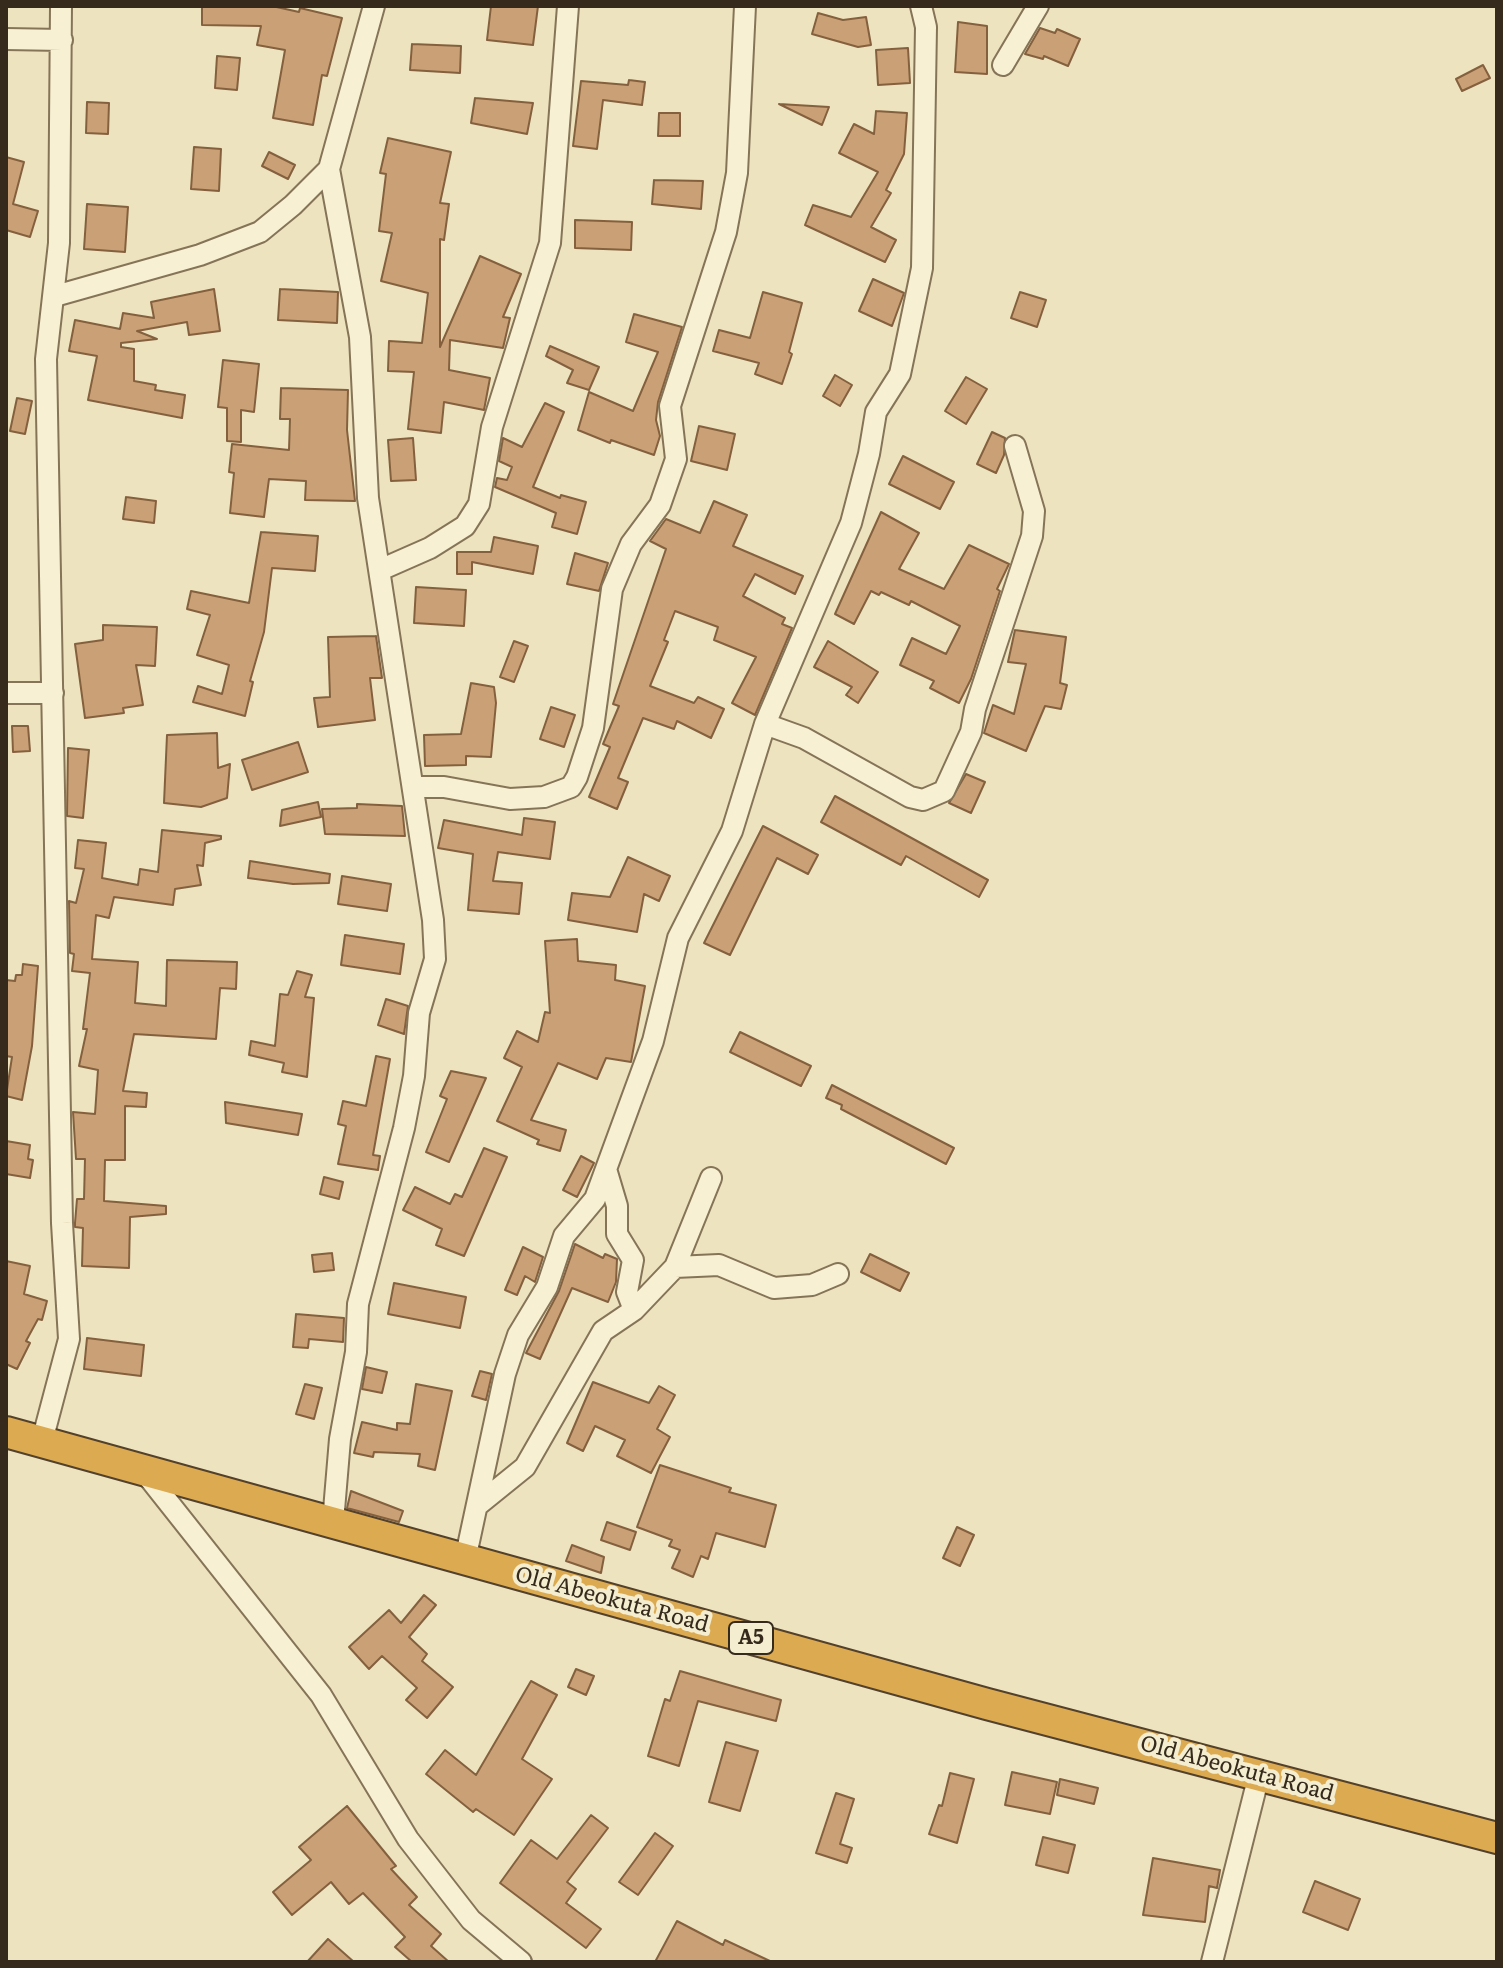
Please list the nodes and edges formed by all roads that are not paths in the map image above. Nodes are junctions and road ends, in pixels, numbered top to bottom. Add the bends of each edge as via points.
1 (61, 6) edge
2 (374, 6) edge
3 (568, 6) edge
4 (745, 6) edge
5 (921, 6) edge
6 (1038, 6) edge
7 (6, 39) edge
8 (62, 40) junction
9 (1003, 65) dead end
10 (329, 169) junction
11 (55, 296) junction
12 (1015, 446) dead end
13 (380, 570) junction
14 (6, 693) edge
15 (53, 693) junction
16 (765, 724) junction
17 (413, 787) junction
18 (606, 1169) junction
19 (711, 1178) dead end
20 (675, 1267) junction
21 (838, 1274) dead end
22 (634, 1310) junction
23 (6, 1432) edge
24 (42, 1441) junction
25 (142, 1469) junction
26 (478, 1505) junction
27 (333, 1522) junction
28 (465, 1560) junction
29 (1259, 1775) junction
30 (1497, 1838) edge
31 (521, 1962) edge
32 (1212, 1962) edge

1 - 8 street
2 - 10 street
3 - 13 street via 550,243 492,427 479,504 465,526
4 - 17 street via 737,173 726,232 670,406 676,459 660,505 631,544 612,589 593,728 577,777 571,787 544,797 510,799
5 - 16 street via 926,27 922,268 900,374 876,412 851,523
6 - 9 street
7 - 8 street
8 - 11 street
10 - 11 street via 260,232 200,255
10 - 13 street via 360,337 368,498
11 - 15 street via 46,359
12 - 16 street via 1034,511 1032,536 971,732 944,791 923,800 910,797 818,745
13 - 17 street
14 - 15 street
15 - 24 street via 61,1208 69,1339
16 - 18 street via 732,831 678,938 653,1041
17 - 27 street via 435,959 419,1013 404,1128 358,1304
18 - 22 street via 617,1206 617,1234 633,1260 627,1292
18 - 26 street via 595,1199 564,1236 547,1287 518,1335
19 - 20 street
20 - 21 street via 719,1265 774,1288 812,1285
20 - 22 street
22 - 26 street via 603,1331 525,1467
23 - 24 highway, Old Abeokuta Road / A5
24 - 25 highway, Old Abeokuta Road / A5
25 - 27 highway, Old Abeokuta Road / A5
25 - 31 street via 321,1695 408,1839 471,1920
26 - 28 street
27 - 28 highway, Old Abeokuta Road / A5
28 - 29 highway, Old Abeokuta Road / A5
29 - 30 highway, Old Abeokuta Road / A5
29 - 32 street

